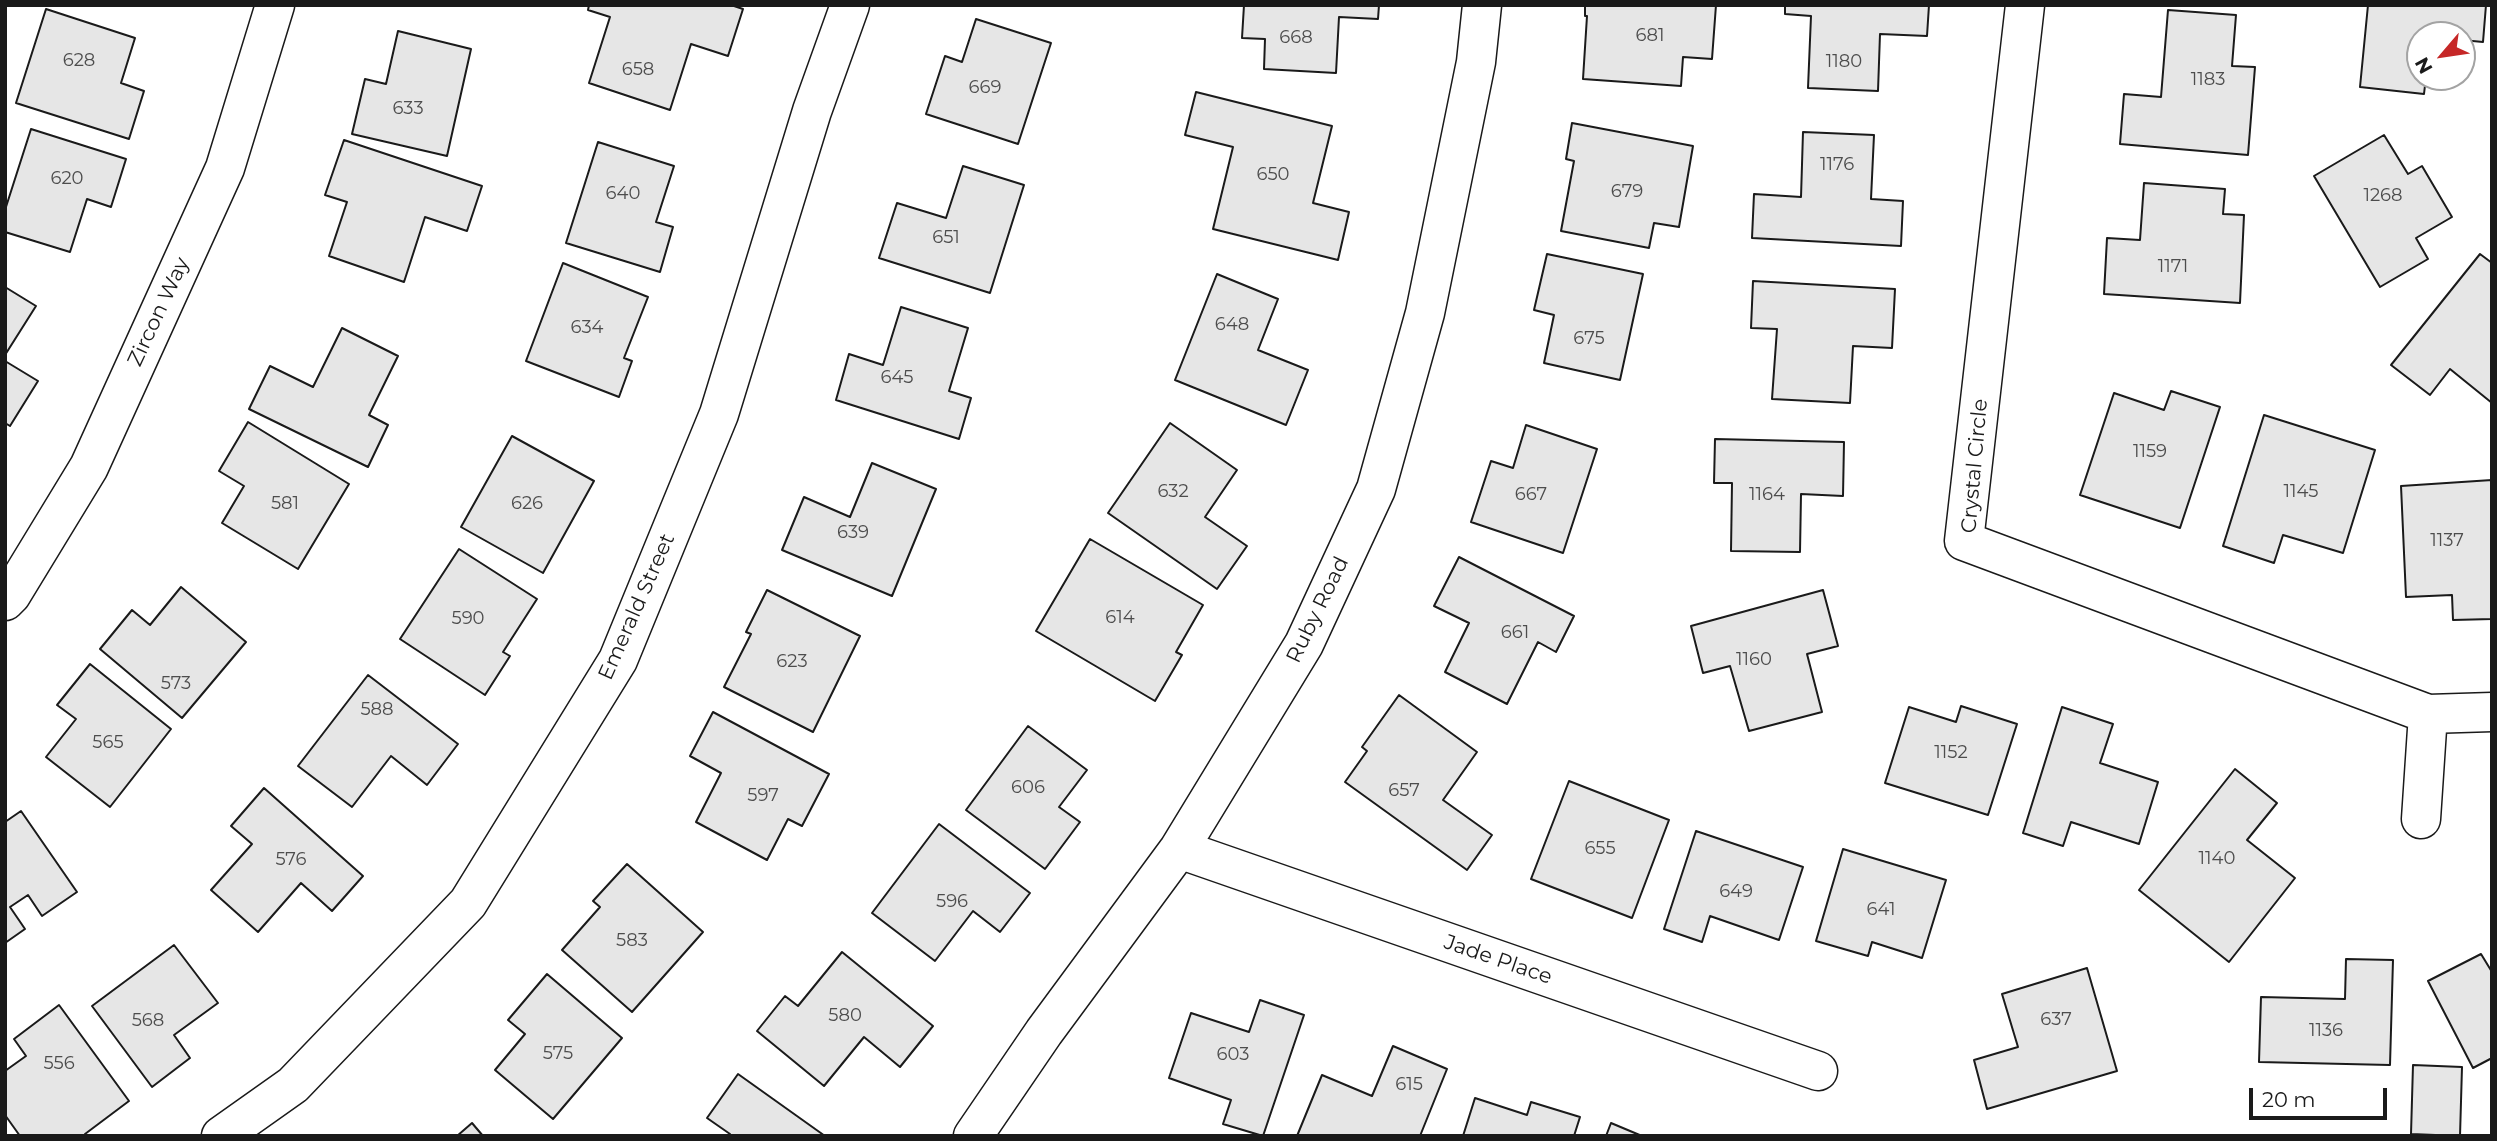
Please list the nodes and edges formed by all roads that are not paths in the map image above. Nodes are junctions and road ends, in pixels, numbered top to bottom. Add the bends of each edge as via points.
1 (275, 5) edge
2 (850, 5) edge
3 (1482, 5) edge
4 (2025, 5) edge
5 (5, 601) edge
6 (2492, 712) edge
7 (2428, 714) junction
8 (2421, 820) dead end
9 (1179, 849) junction
10 (1818, 1070) dead end
11 (221, 1136) edge
12 (973, 1136) edge

1 - 5 street, Zircon Way via 220,180 89,467
2 - 11 street, Emerald Street via 812,111 719,414 618,660 468,903 293,1085
3 - 9 street, Ruby Road via 1476,62 1425,313 1376,489 1304,644
4 - 7 street, Crystal Circle via 1964,541
6 - 7 street, Crystal Circle
7 - 8 street
9 - 10 street, Jade Place
9 - 12 street, Ruby Road

